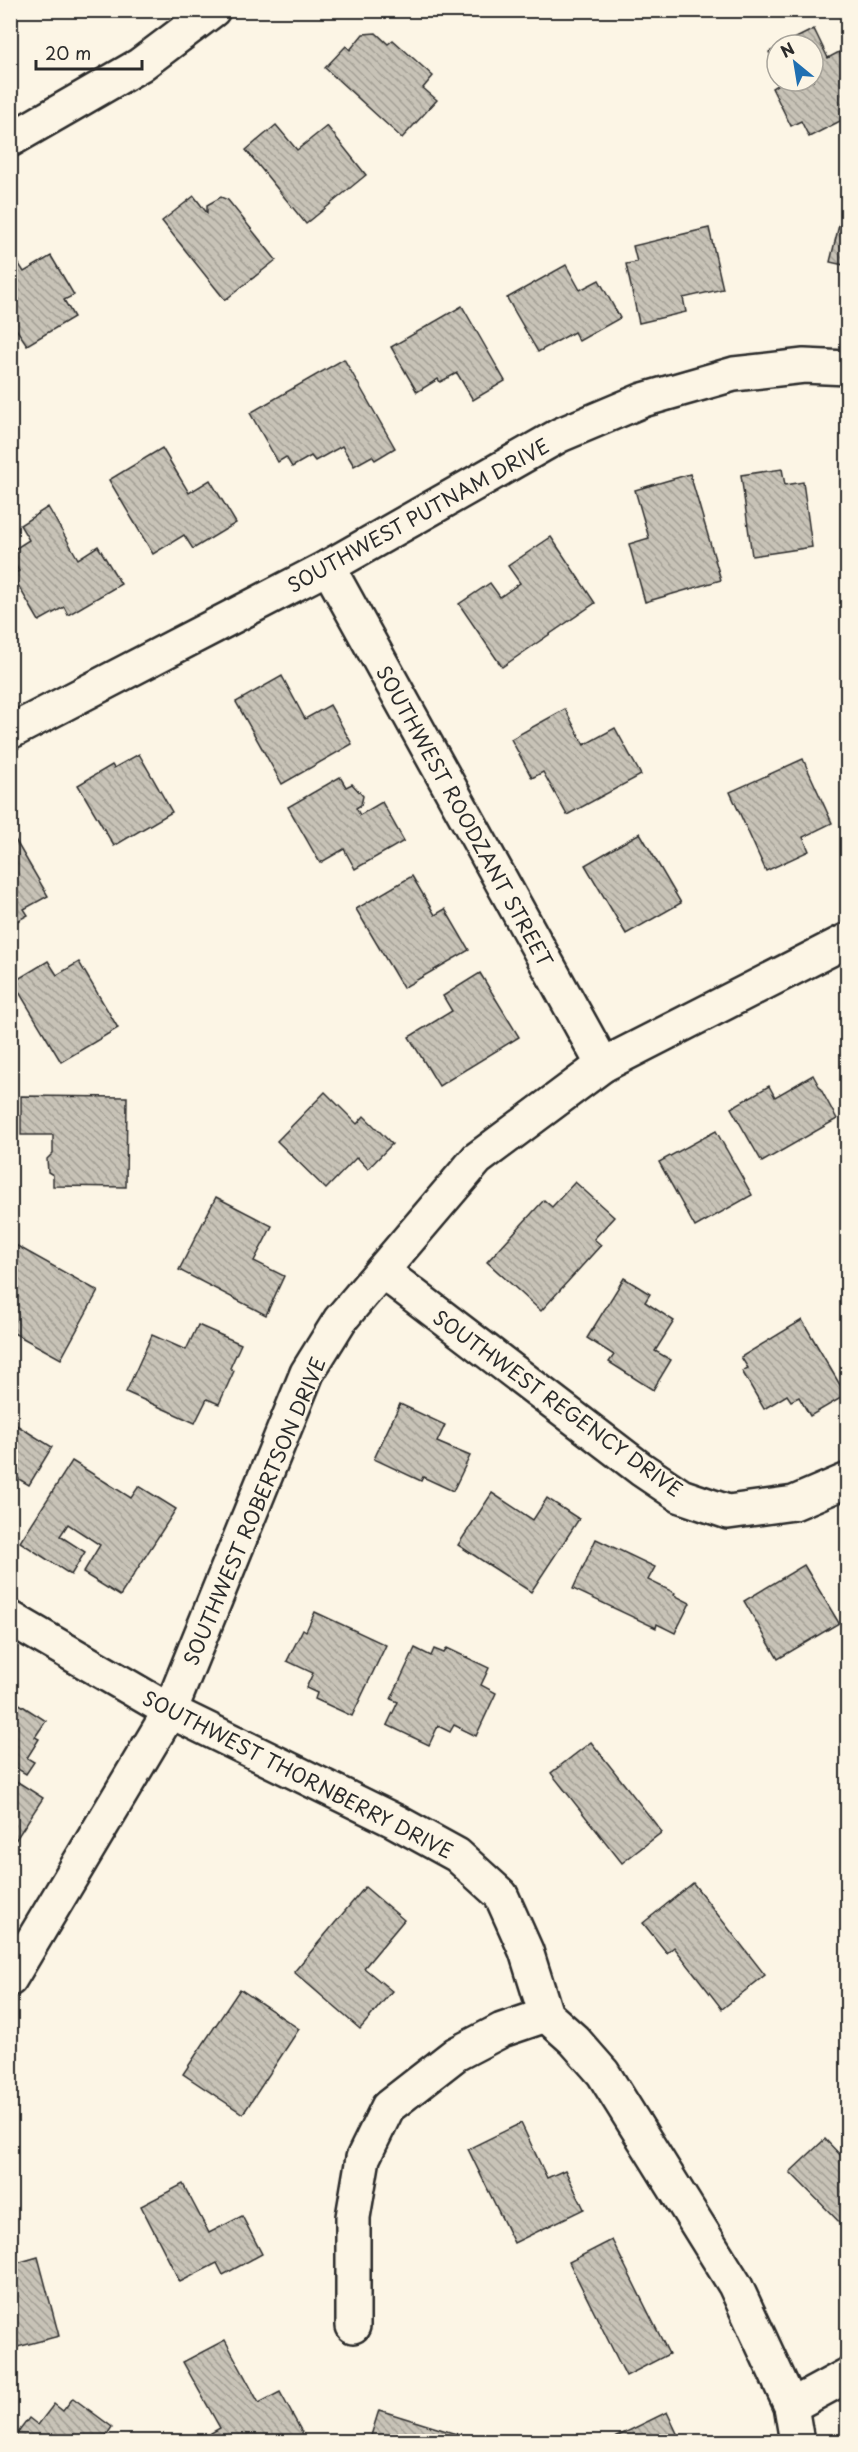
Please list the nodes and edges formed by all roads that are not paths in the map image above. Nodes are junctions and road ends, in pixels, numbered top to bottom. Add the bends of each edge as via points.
1 (213, 10) edge
2 (10, 140) edge
3 (848, 368) edge
4 (328, 567) junction
5 (10, 732) edge
6 (848, 940) edge
7 (603, 1065) junction
8 (382, 1271) junction
9 (848, 1480) edge
10 (10, 1618) edge
11 (170, 1711) junction
12 (10, 1979) edge
13 (546, 2015) junction
14 (353, 2326) dead end
15 (848, 2375) edge
16 (791, 2406) junction
17 (796, 2442) edge

1 - 2 street via 140,65
3 - 4 street, SOUTHWEST PUTNAM DRIVE via 804,366 734,374 643,400 560,435
4 - 5 street, SOUTHWEST PUTNAM DRIVE
4 - 7 street, SOUTHWEST ROODZANT STREET
6 - 7 street, SOUTHWEST ROBERTSON DRIVE
7 - 8 street, SOUTHWEST ROBERTSON DRIVE via 477,1159
8 - 9 street, SOUTHWEST REGENCY DRIVE via 681,1496 728,1512 794,1503
8 - 11 street, SOUTHWEST ROBERTSON DRIVE via 340,1320 308,1373
10 - 11 street, SOUTHWEST THORNBERRY DRIVE
11 - 12 street, SOUTHWEST ROBERTSON DRIVE
11 - 13 street, SOUTHWEST THORNBERRY DRIVE via 457,1855 501,1895 526,1951
13 - 14 street via 502,2030 456,2054 388,2107 363,2158 353,2217
13 - 16 street via 603,2073 735,2285
15 - 16 street
16 - 17 street

